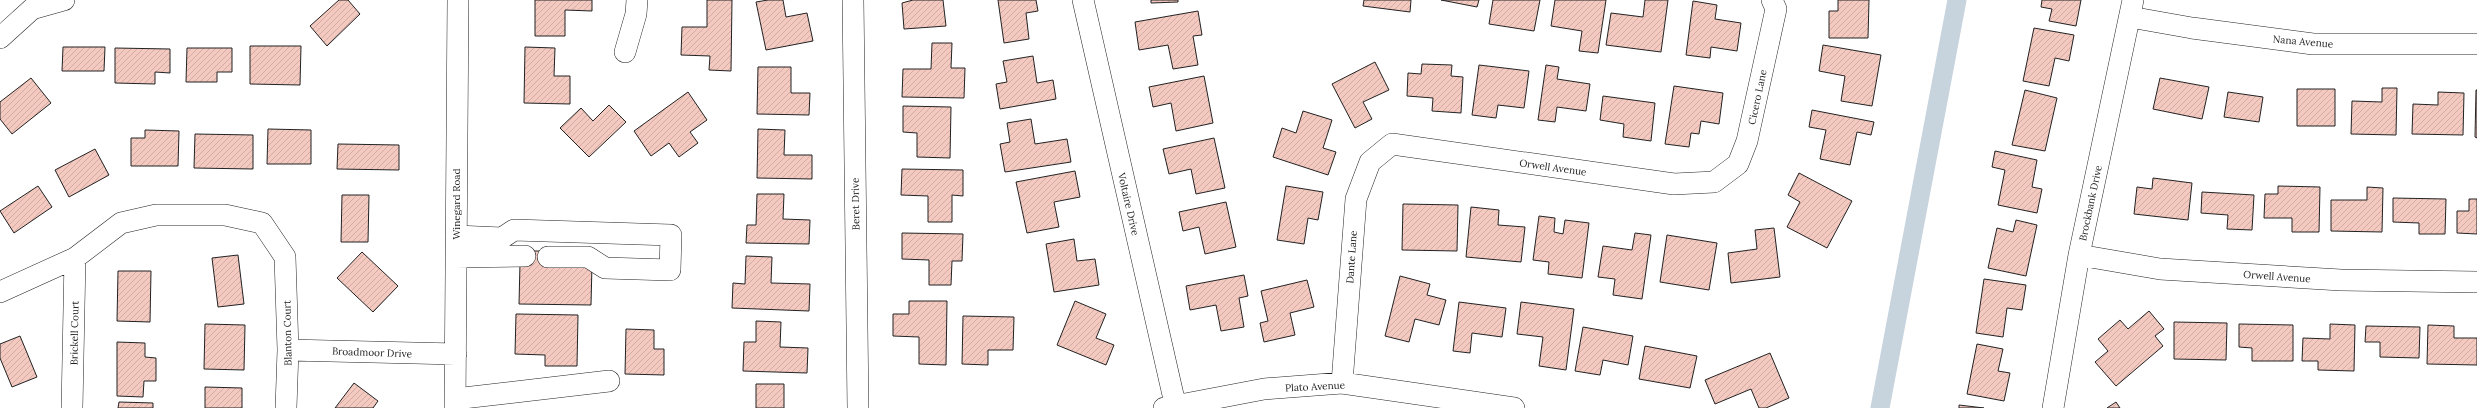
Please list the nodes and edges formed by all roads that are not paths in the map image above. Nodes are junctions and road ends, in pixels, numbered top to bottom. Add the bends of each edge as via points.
1 (64, 0) edge
2 (458, 0) edge
3 (637, 0) edge
4 (853, 0) edge
5 (1083, 0) edge
6 (1772, 0) edge
7 (2131, 8) edge
8 (0, 38) edge
9 (2477, 44) edge
10 (625, 52) dead end
11 (1392, 144) joint
12 (1714, 182) joint
13 (456, 236) junction
14 (2079, 255) junction
15 (525, 256) dead end
16 (548, 256) dead end
17 (456, 257) junction
18 (75, 258) junction
19 (2477, 282) edge
20 (0, 292) edge
21 (288, 350) junction
22 (456, 354) junction
23 (609, 381) dead end
24 (1342, 383) junction
25 (455, 404) edge
26 (72, 408) edge
27 (286, 408) edge
28 (858, 408) edge
29 (1172, 408) edge
30 (1514, 408) edge
31 (2053, 408) edge

1 - 8 street via 32,9
2 - 13 street, Winegard Road
3 - 10 street via 636,14
4 - 28 street, Beret Drive
5 - 29 street, Voltaire Drive
6 - 12 street, Cicero Lane via 1776,9 1747,141 1738,164
7 - 9 street, Nana Avenue via 2192,28 2313,44
7 - 14 street, Brockbank Drive
11 - 12 street, Orwell Avenue via 1674,184
11 - 24 street, Dante Lane via 1370,162 1356,199
13 - 16 street via 502,238 514,230 671,235 670,270 605,268 588,257
13 - 17 street, Winegard Road
14 - 19 street, Orwell Avenue via 2160,269 2342,280
14 - 31 street, Brockbank Drive
15 - 17 street
17 - 22 street, Winegard Road
18 - 20 street
18 - 21 street, Blanton Court via 122,223 156,215 225,215 262,223 285,258
18 - 26 street, Brickell Court
21 - 22 street, Broadmoor Drive
21 - 27 street, Blanton Court
22 - 25 street, Winegard Road
23 - 25 street
24 - 29 street, Plato Avenue via 1264,389
24 - 30 street, Plato Avenue

